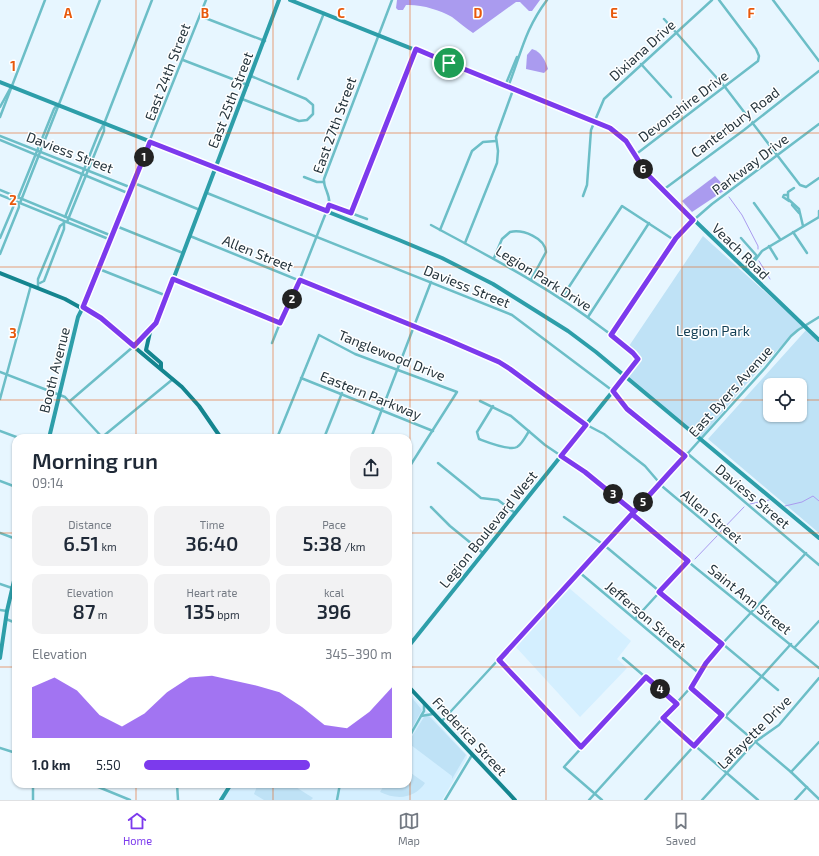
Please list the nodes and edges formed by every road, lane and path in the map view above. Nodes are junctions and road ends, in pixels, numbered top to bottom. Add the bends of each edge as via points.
1 (45, 0) edge
2 (100, 0) edge
3 (152, 0) edge
4 (206, 0) edge
5 (279, 0) edge
6 (290, 0) edge
7 (392, 0) edge
8 (547, 0) edge
9 (712, 0) edge
10 (719, 0) edge
11 (773, 0) edge
12 (324, 13) junction
13 (200, 16) junction
14 (664, 18) dead end
15 (677, 32) junction
16 (380, 35) junction
17 (265, 41) junction
18 (416, 49) junction
19 (183, 60) junction
20 (819, 61) edge
21 (641, 64) junction
22 (819, 71) edge
23 (251, 76) junction
24 (298, 79) dead end
25 (0, 82) edge
26 (248, 85) junction
27 (11, 86) junction
28 (506, 87) junction
29 (725, 87) junction
30 (513, 89) junction
31 (671, 97) dead end
32 (242, 99) junction
33 (58, 105) junction
34 (0, 107) edge
35 (0, 117) edge
36 (594, 121) junction
37 (753, 123) junction
38 (104, 124) junction
39 (819, 124) edge
40 (0, 136) edge
41 (0, 140) edge
42 (496, 141) junction
43 (150, 142) junction
44 (37, 150) junction
45 (41, 152) junction
46 (35, 154) junction
47 (635, 155) junction
48 (39, 156) junction
49 (777, 156) junction
50 (215, 168) junction
51 (84, 169) junction
52 (88, 171) junction
53 (82, 174) junction
54 (86, 175) junction
55 (304, 177) dead end
56 (819, 178) edge
57 (324, 182) junction
58 (134, 183) junction
59 (132, 188) junction
60 (794, 188) dead end
61 (0, 190) edge
62 (663, 190) junction
63 (207, 193) junction
64 (130, 194) junction
65 (0, 195) edge
66 (583, 196) dead end
67 (18, 197) junction
68 (22, 199) junction
69 (18, 203) junction
70 (754, 203) dead end
71 (329, 205) junction
72 (200, 210) junction
73 (327, 211) junction
74 (819, 211) edge
75 (351, 213) junction
76 (66, 217) junction
77 (819, 217) edge
78 (367, 219) dead end
79 (693, 220) junction
80 (65, 222) junction
81 (649, 223) junction
82 (431, 225) dead end
83 (116, 226) junction
84 (803, 226) junction
85 (440, 230) junction
86 (793, 232) junction
87 (112, 236) junction
88 (190, 236) junction
89 (316, 237) junction
90 (0, 238) edge
91 (741, 238) dead end
92 (780, 239) junction
93 (111, 240) junction
94 (674, 240) junction
95 (465, 243) junction
96 (769, 246) junction
97 (807, 252) dead end
98 (183, 253) junction
99 (0, 254) edge
100 (757, 256) junction
101 (494, 258) junction
102 (777, 259) dead end
103 (99, 268) junction
104 (745, 270) junction
105 (0, 273) edge
106 (173, 279) junction
107 (300, 280) junction
108 (531, 280) junction
109 (431, 282) junction
110 (31, 285) junction
111 (39, 286) junction
112 (167, 296) junction
113 (561, 299) junction
114 (83, 307) junction
115 (588, 317) junction
116 (819, 317) edge
117 (280, 323) junction
118 (414, 326) junction
119 (804, 326) junction
120 (150, 332) junction
121 (611, 335) junction
122 (819, 340) edge
123 (272, 343) dead end
124 (134, 346) junction
125 (161, 368) junction
126 (398, 369) junction
127 (0, 372) edge
128 (7, 375) junction
129 (625, 376) junction
130 (301, 378) junction
131 (173, 379) junction
132 (613, 391) junction
133 (342, 394) junction
134 (59, 395) junction
135 (0, 399) edge
136 (70, 401) junction
137 (480, 401) dead end
138 (492, 406) junction
139 (382, 410) junction
140 (586, 425) junction
141 (0, 431) edge
142 (433, 431) junction
143 (529, 431) junction
144 (50, 434) edge
145 (98, 434) edge
146 (106, 434) edge
147 (218, 434) edge
148 (279, 434) edge
149 (326, 434) edge
150 (373, 434) edge
151 (12, 435) edge
152 (700, 439) junction
153 (688, 453) junction
154 (561, 456) junction
155 (685, 456) junction
156 (412, 463) edge
157 (438, 463) dead end
158 (0, 481) edge
159 (660, 484) junction
160 (12, 486) edge
161 (431, 506) dead end
162 (515, 513) junction
163 (633, 513) junction
164 (564, 517) dead end
165 (0, 533) edge
166 (12, 538) edge
167 (819, 538) edge
168 (604, 545) junction
169 (806, 553) junction
170 (483, 554) junction
171 (688, 561) junction
172 (819, 565) edge
173 (579, 572) junction
174 (0, 584) edge
175 (777, 584) junction
176 (12, 588) joint
177 (659, 592) junction
178 (0, 610) edge
179 (7, 611) junction
180 (752, 612) junction
181 (6, 619) junction
182 (635, 619) junction
183 (12, 621) edge
184 (819, 621) edge
185 (412, 642) edge
186 (722, 644) junction
187 (791, 644) junction
188 (1, 647) edge
189 (795, 647) junction
190 (0, 658) edge
191 (623, 658) dead end
192 (499, 660) junction
193 (819, 668) edge
194 (700, 674) junction
195 (646, 677) junction
196 (762, 677) junction
197 (819, 678) edge
198 (691, 688) junction
199 (412, 690) edge
200 (778, 690) dead end
201 (424, 703) junction
202 (677, 704) junction
203 (434, 714) junction
204 (421, 716) junction
205 (724, 716) junction
206 (663, 718) junction
207 (441, 722) junction
208 (412, 732) edge
209 (755, 742) junction
210 (819, 742) edge
211 (694, 746) junction
212 (581, 747) junction
213 (0, 748) edge
214 (12, 752) edge
215 (472, 754) junction
216 (791, 772) junction
217 (727, 773) junction
218 (807, 787) junction
219 (33, 788) edge
220 (101, 788) edge
221 (177, 788) edge
222 (228, 788) edge
223 (339, 788) edge
224 (594, 794) junction
225 (512, 799) edge
226 (819, 799) edge
227 (33, 800) edge
228 (130, 800) edge
229 (178, 800) edge
230 (221, 800) edge
231 (337, 800) edge
232 (445, 800) edge
233 (589, 800) edge
234 (602, 800) edge
235 (645, 800) edge
236 (702, 800) edge
237 (758, 800) edge
238 (795, 800) edge

1 - 27 street
2 - 33 street
3 - 38 street
4 - 13 street, East 24th Street
5 - 17 street, East 25th Street
6 - 12 street, Veach Road
7 - 16 street, East 27th Street
8 - 28 street via 535,17
9 - 15 street, Dixiana Drive
10 - 29 street, Devonshire Drive via 758,53 758,61
11 - 20 street
12 - 16 street, Veach Road
12 - 24 street
13 - 17 street
13 - 19 street, East 24th Street
14 - 15 street
15 - 21 street, Dixiana Drive
15 - 29 street
16 - 18 street, Veach Road
16 - 57 street, East 27th Street
17 - 23 street, East 25th Street
18 - 28 street, Veach Road
18 - 75 street
19 - 26 street
19 - 43 street, East 24th Street
21 - 31 street
21 - 36 street, Dixiana Drive via 608,95
22 - 37 street, Canterbury Road
23 - 26 street, East 25th Street
23 - 32 street via 306,99 313,105 313,114 308,120 299,121
25 - 27 street
26 - 32 street, East 25th Street
27 - 33 street
27 - 34 street
27 - 35 street
28 - 30 street, Veach Road
29 - 37 street
29 - 47 street, Devonshire Drive
30 - 36 street, Veach Road
30 - 42 street
32 - 50 street, East 25th Street
33 - 38 street
33 - 44 street
33 - 45 street
36 - 47 street, Veach Road via 618,133
36 - 66 street, Dixiana Drive via 589,138 587,184
37 - 49 street
37 - 62 street, Canterbury Road
38 - 43 street
38 - 51 street
38 - 52 street via 104,131
39 - 49 street, Parkway Drive
40 - 44 street, Daviess Street
41 - 46 street
42 - 85 street via 483,142 472,151
42 - 95 street via 496,163
43 - 50 street
43 - 58 street, East 24th Street
44 - 45 street, Daviess Street
44 - 46 street
45 - 48 street
45 - 51 street, Daviess Street
46 - 48 street
46 - 67 street
47 - 62 street, Veach Road via 643,169
48 - 53 street
48 - 68 street
49 - 56 street via 802,187
49 - 79 street, Parkway Drive
50 - 63 street, East 25th Street
50 - 73 street
51 - 52 street, Daviess Street
51 - 53 street
52 - 54 street
52 - 59 street, Daviess Street
53 - 54 street
53 - 76 street
54 - 64 street
54 - 76 street
55 - 57 street
57 - 71 street, East 27th Street via 330,196
58 - 59 street, East 24th Street
58 - 72 street
59 - 64 street, East 24th Street
60 - 84 street via 787,195 790,202 797,207
61 - 67 street
62 - 79 street, Veach Road
63 - 72 street, East 25th Street
63 - 89 street, Daviess Street
64 - 83 street, East 24th Street
65 - 69 street
67 - 68 street
67 - 69 street
68 - 69 street
68 - 76 street
69 - 80 street
69 - 90 street via 14,205
69 - 99 street via 19,207
70 - 92 street
71 - 73 street, East 27th Street
71 - 75 street
72 - 88 street, East 25th Street
73 - 89 street, East 27th Street
73 - 129 street via 438,256 498,287 568,331
74 - 77 street
75 - 78 street
76 - 80 street
76 - 87 street
77 - 84 street
79 - 94 street, Parkway Drive
79 - 104 street, Veach Road
80 - 93 street
80 - 111 street via 44,281
80 - 111 street via 61,224 38,279
81 - 94 street
81 - 113 street via 622,206
81 - 115 street
82 - 85 street, Legion Park Drive
83 - 87 street, East 24th Street
83 - 98 street
84 - 86 street
85 - 95 street, Legion Park Drive
86 - 92 street
86 - 97 street
87 - 93 street, East 24th Street
88 - 98 street, East 25th Street
88 - 107 street, Allen Street
89 - 107 street, East 27th Street
89 - 109 street, Daviess Street
91 - 100 street
92 - 96 street
93 - 103 street, East 24th Street
94 - 121 street, Parkway Drive
95 - 101 street, Legion Park Drive
96 - 100 street
96 - 102 street
98 - 106 street, East 25th Street
100 - 104 street
100 - 104 street
101 - 108 street, Legion Park Drive
101 - 108 street via 502,239 510,232 521,232 537,238 543,243 546,252
103 - 112 street
103 - 114 street, East 24th Street
104 - 119 street, Veach Road
105 - 110 main road
106 - 112 street, East 25th Street
106 - 117 street
107 - 117 street, East 27th Street
107 - 118 street, Allen Street
108 - 113 street, Legion Park Drive
109 - 118 street
109 - 132 street, Daviess Street via 512,315
110 - 111 main road
110 - 128 street
111 - 114 main road
112 - 120 street, East 25th Street via 159,318
113 - 115 street, Legion Park Drive
114 - 124 main road via 101,318
114 - 134 street, Booth Avenue via 78,317
115 - 121 street, Legion Park Drive
116 - 119 street, East Byers Avenue
117 - 123 street, East 27th Street
118 - 126 street
118 - 140 street, Allen Street via 499,362
119 - 122 street, Veach Road
119 - 152 street, East Byers Avenue via 791,336
120 - 124 street, East 25th Street
120 - 125 main road via 146,350 161,363
121 - 129 street, Legion Park Drive via 638,359
124 - 125 main road
124 - 136 street
125 - 131 main road
126 - 130 street, Tanglewood Drive via 355,354 319,335
126 - 139 street
126 - 142 street, Tanglewood Drive via 457,392
127 - 128 street
128 - 134 street
128 - 135 street
129 - 132 street, Legion Boulevard West
129 - 152 street
130 - 133 street, Eastern Parkway
130 - 148 street
131 - 146 street
131 - 147 main road via 199,406
132 - 140 street, Legion Boulevard West
132 - 155 street, Daviess Street via 627,409
133 - 139 street, Eastern Parkway
133 - 149 street
134 - 136 street
134 - 144 street, Booth Avenue
136 - 145 street
137 - 138 street, Saint Ann Street
138 - 143 street, Saint Ann Street via 511,416
138 - 143 street via 477,432 479,439 514,448
139 - 142 street, Eastern Parkway
139 - 150 street
140 - 154 street, Legion Boulevard West
140 - 159 street, Allen Street via 604,434 629,453 652,473
141 - 151 street
142 - 156 street
143 - 154 street, Saint Ann Street
152 - 153 street, East Byers Avenue
152 - 167 street
153 - 155 street, East Byers Avenue
153 - 169 street, Daviess Street
154 - 162 street, Legion Boulevard West
154 - 163 street, Saint Ann Street via 592,477
155 - 159 street, East Byers Avenue
157 - 162 street via 481,498 498,500
158 - 160 street
159 - 163 street, East Byers Avenue
159 - 175 street, Allen Street
161 - 170 street
162 - 170 street, Legion Boulevard West
163 - 168 street, East Byers Avenue
163 - 171 street, Saint Ann Street
164 - 168 street
165 - 166 street
168 - 173 street, East Byers Avenue
168 - 177 street
169 - 172 street, Daviess Street
169 - 175 street
170 - 185 street, Legion Boulevard West
171 - 177 street
171 - 180 street, Saint Ann Street
173 - 182 street, Jefferson Street
173 - 192 street, East Byers Avenue
174 - 176 street
175 - 180 street
176 - 179 street
177 - 182 street
177 - 186 street
178 - 179 street
179 - 181 street
180 - 186 street
180 - 187 street, Saint Ann Street
181 - 183 street
181 - 188 street
182 - 194 street, Jefferson Street
184 - 189 street
186 - 194 street
186 - 196 street
187 - 189 street, Saint Ann Street
187 - 196 street
188 - 190 street
189 - 193 street, Saint Ann Street
191 - 195 street
192 - 207 street, East Byers Avenue
192 - 212 street
194 - 198 street
195 - 202 street
195 - 212 street
196 - 200 street
196 - 205 street
197 - 209 street, Lafayette Drive via 779,725
198 - 202 street
198 - 205 street
199 - 201 main road, Frederica Street
201 - 203 main road, Frederica Street
201 - 204 street
202 - 206 street
203 - 204 street
203 - 207 main road, Frederica Street
204 - 208 street
205 - 209 street
205 - 211 street
206 - 211 street
206 - 224 street
207 - 215 main road, Frederica Street
209 - 216 street
209 - 217 street, Lafayette Drive
210 - 216 street
211 - 217 street
211 - 235 street
212 - 224 street via 564,767
213 - 214 street
215 - 225 main road, Frederica Street
215 - 232 street
216 - 218 street
217 - 236 street, Lafayette Drive
217 - 237 street
218 - 226 street
218 - 238 street
219 - 227 street
220 - 228 street
221 - 229 street
222 - 230 street
223 - 231 street
224 - 233 street
224 - 234 street

